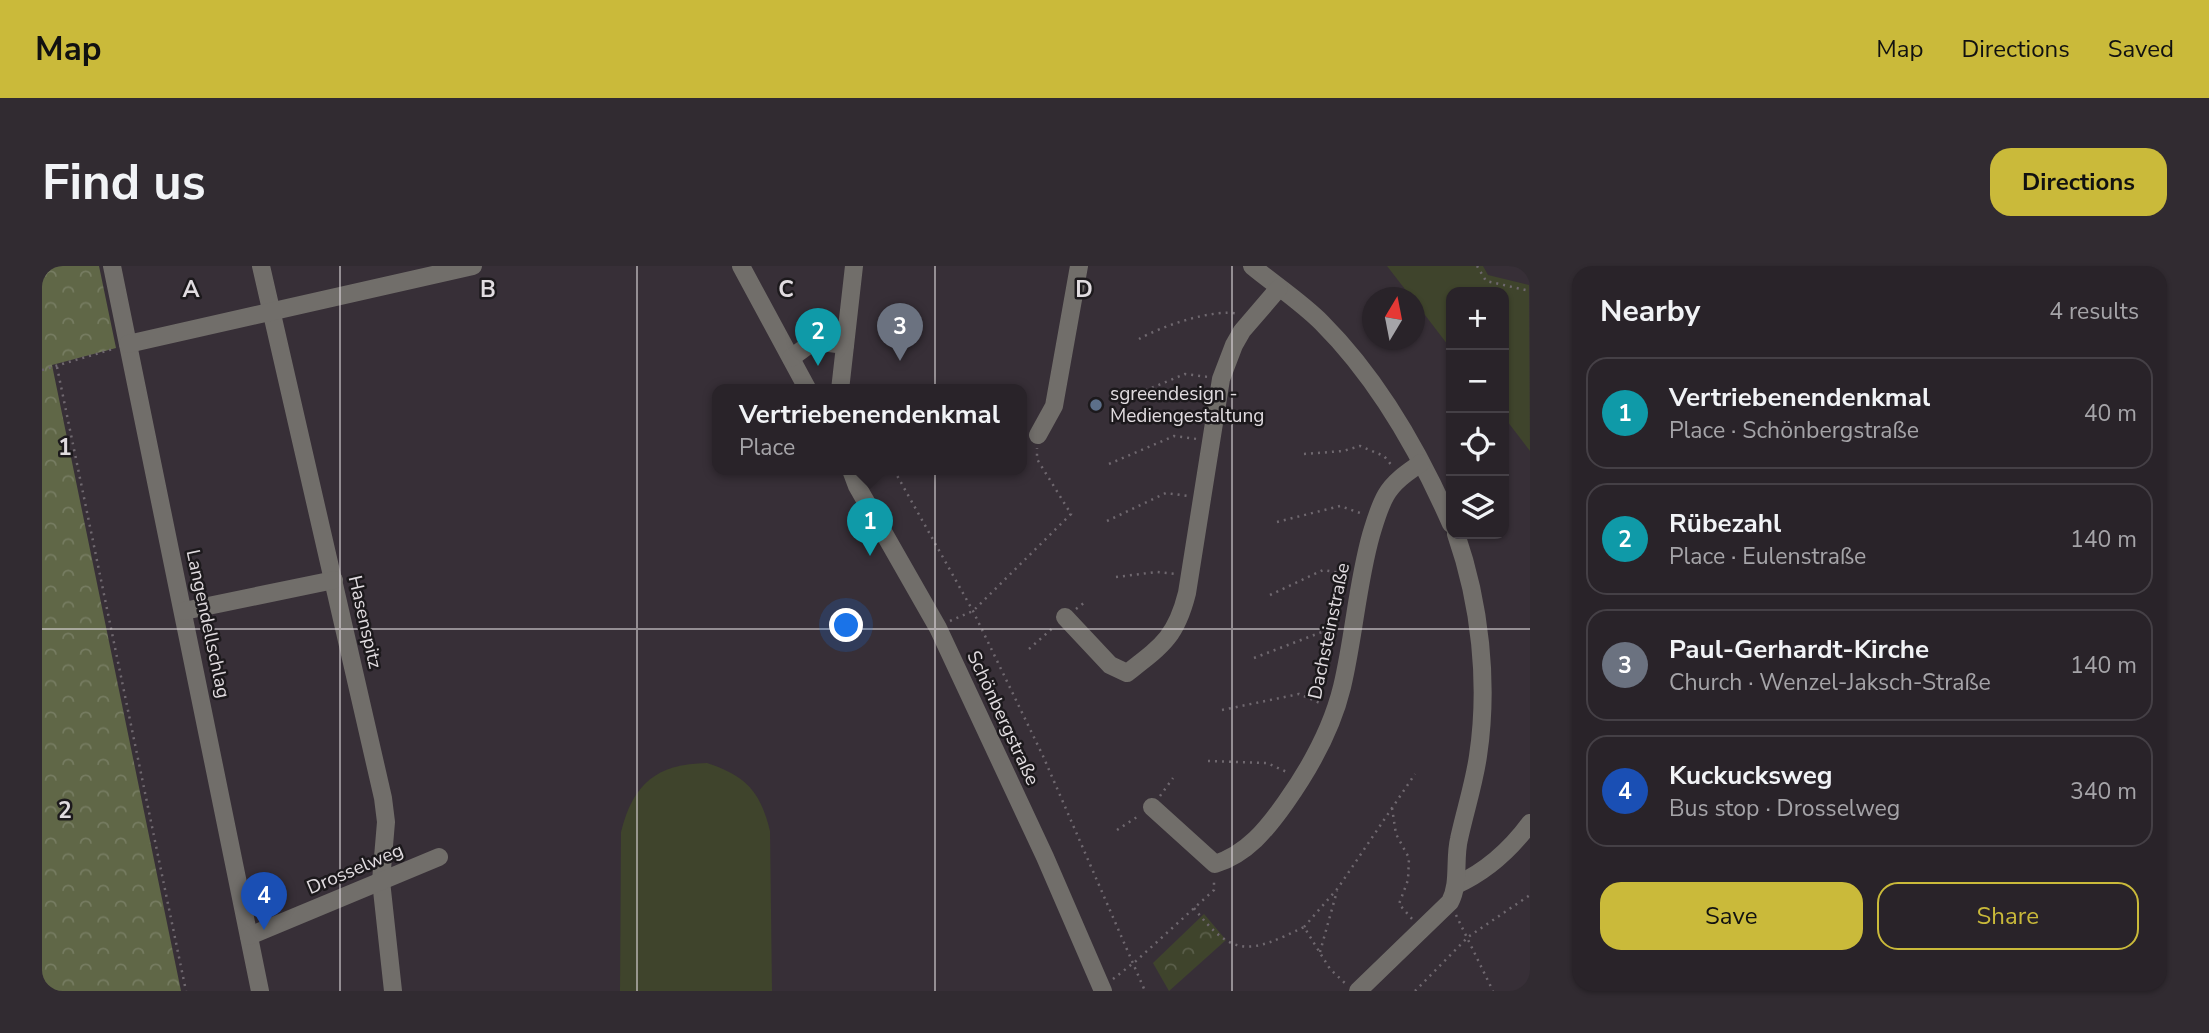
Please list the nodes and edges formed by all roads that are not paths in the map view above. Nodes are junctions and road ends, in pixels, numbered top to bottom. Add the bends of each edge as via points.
1 (112, 266) edge
2 (261, 266) edge
3 (473, 266) edge
4 (741, 266) edge
5 (854, 266) edge
6 (1079, 266) edge
7 (1252, 266) edge
8 (415, 272) edge
9 (1279, 288) junction
10 (271, 313) junction
11 (128, 344) junction
12 (845, 345) junction
13 (791, 358) junction
14 (805, 384) edge
15 (841, 384) edge
16 (1038, 435) road end
17 (1421, 463) junction
18 (853, 475) edge
19 (1446, 514) edge
20 (1457, 539) edge
21 (334, 580) junction
22 (184, 611) junction
23 (1065, 617) dead end
24 (1152, 807) dead end
25 (1530, 823) edge
26 (439, 857) dead end
27 (381, 881) junction
28 (1456, 885) junction
29 (249, 936) junction
30 (1102, 989) edge
31 (260, 991) edge
32 (393, 991) edge
33 (1357, 991) edge

1 - 11 street, Langendellschlag
2 - 10 street, Hasenspitz
3 - 8 street
4 - 13 street
5 - 12 street
6 - 16 street via 1054,406
7 - 9 street
8 - 10 street
9 - 17 street via 1321,322 1354,358 1405,430
9 - 23 street via 1234,345 1221,380 1190,575 1177,626 1127,673 1110,665
10 - 11 street
10 - 21 street, Hasenspitz
11 - 22 street, Langendellschlag
12 - 13 street via 814,341
12 - 15 street
13 - 14 street
17 - 19 street
17 - 24 street, Dachsteinstraße via 1385,496 1361,576 1335,710 1300,782 1264,831 1248,848 1215,864
18 - 30 street, Schönbergstraße via 937,628
20 - 28 street via 1475,606 1483,714 1457,850
21 - 22 street
21 - 27 street, Hasenspitz via 383,798 386,822
22 - 29 street, Langendellschlag
25 - 28 street via 1481,873
26 - 27 street, Drosselweg
27 - 29 street, Drosselweg
27 - 32 street, Hasenspitz
28 - 33 street via 1450,902
29 - 31 street, Langendellschlag

